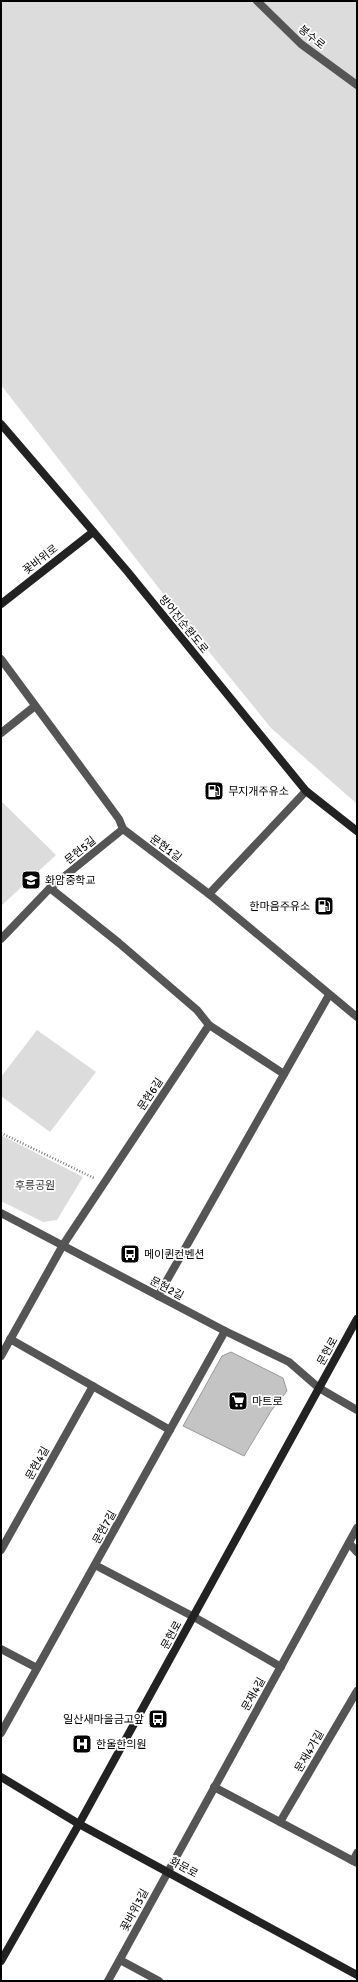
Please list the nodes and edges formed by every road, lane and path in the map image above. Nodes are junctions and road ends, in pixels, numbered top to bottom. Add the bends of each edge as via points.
1 (257, 1) edge
2 (357, 84) edge
3 (1, 424) edge
4 (93, 532) junction
5 (1, 604) edge
6 (1, 659) edge
7 (35, 706) junction
8 (1, 733) edge
9 (306, 791) junction
10 (348, 824) junction
11 (357, 825) edge
12 (123, 829) junction
13 (357, 831) edge
14 (50, 888) junction
15 (209, 894) junction
16 (1, 939) edge
17 (329, 995) junction
18 (357, 1017) edge
19 (209, 1025) junction
20 (284, 1074) junction
21 (1, 1133) edge
22 (104, 1183) junction
23 (1, 1213) edge
24 (63, 1245) junction
25 (158, 1296) junction
26 (357, 1319) edge
27 (225, 1331) junction
28 (10, 1339) junction
29 (1, 1356) edge
30 (93, 1386) junction
31 (320, 1388) junction
32 (357, 1410) edge
33 (170, 1430) junction
34 (357, 1528) edge
35 (349, 1543) junction
36 (1, 1550) edge
37 (357, 1552) edge
38 (94, 1565) junction
39 (194, 1617) junction
40 (1, 1649) edge
41 (281, 1667) junction
42 (37, 1668) junction
43 (357, 1691) edge
44 (1, 1732) edge
45 (1, 1777) edge
46 (214, 1787) junction
47 (280, 1822) junction
48 (80, 1824) junction
49 (356, 1859) edge
50 (168, 1871) junction
51 (120, 1960) junction
52 (1, 1961) edge
53 (357, 1975) edge
54 (108, 1981) edge
55 (159, 1981) edge

1 - 2 street, 봉수로 via 301,44
3 - 4 street, 방어진순환도로
4 - 5 street, 꽃바위로
4 - 9 street, 방어진순환도로
6 - 7 street, 문현1길
7 - 8 street
7 - 12 street, 문현1길 via 119,819
9 - 10 street, 방어진순환도로
9 - 15 street
10 - 11 street
10 - 13 street, 방어진순환도로
12 - 14 street, 문현5길
12 - 15 street, 문현1길
14 - 16 street, 문현5길
14 - 19 street via 198,1010
15 - 17 street, 문현1길
17 - 18 street, 문현1길
17 - 20 street
19 - 20 street
19 - 22 street, 문현6길
20 - 25 street
21 - 22 path
22 - 24 street, 문현6길
23 - 24 street, 문현2길
24 - 25 street, 문현2길
24 - 28 street, 문현6길
25 - 27 street, 문현2길
26 - 31 street, 문현로
27 - 31 street, 문현2길 via 289,1362
27 - 33 street, 문현7길
28 - 29 street, 문현6길
28 - 30 street
30 - 33 street
30 - 36 street, 문현4길
31 - 32 street, 문현2길
31 - 39 street, 문현로
33 - 38 street, 문현7길
34 - 35 street, 문재4길
35 - 37 street
35 - 41 street, 문재4길
38 - 39 street
38 - 42 street, 문현7길
39 - 41 street
39 - 48 street, 문현로
40 - 42 street
41 - 46 street, 문재4길
42 - 44 street, 문현7길
43 - 47 street, 문재4가길
45 - 48 street, 화문로
46 - 47 street
46 - 50 street, 문재4길
47 - 49 street
48 - 50 street, 화문로
48 - 52 street, 문현로
50 - 51 street, 꽃바위3길
50 - 53 street, 화문로
51 - 54 street, 꽃바위3길
51 - 55 street

